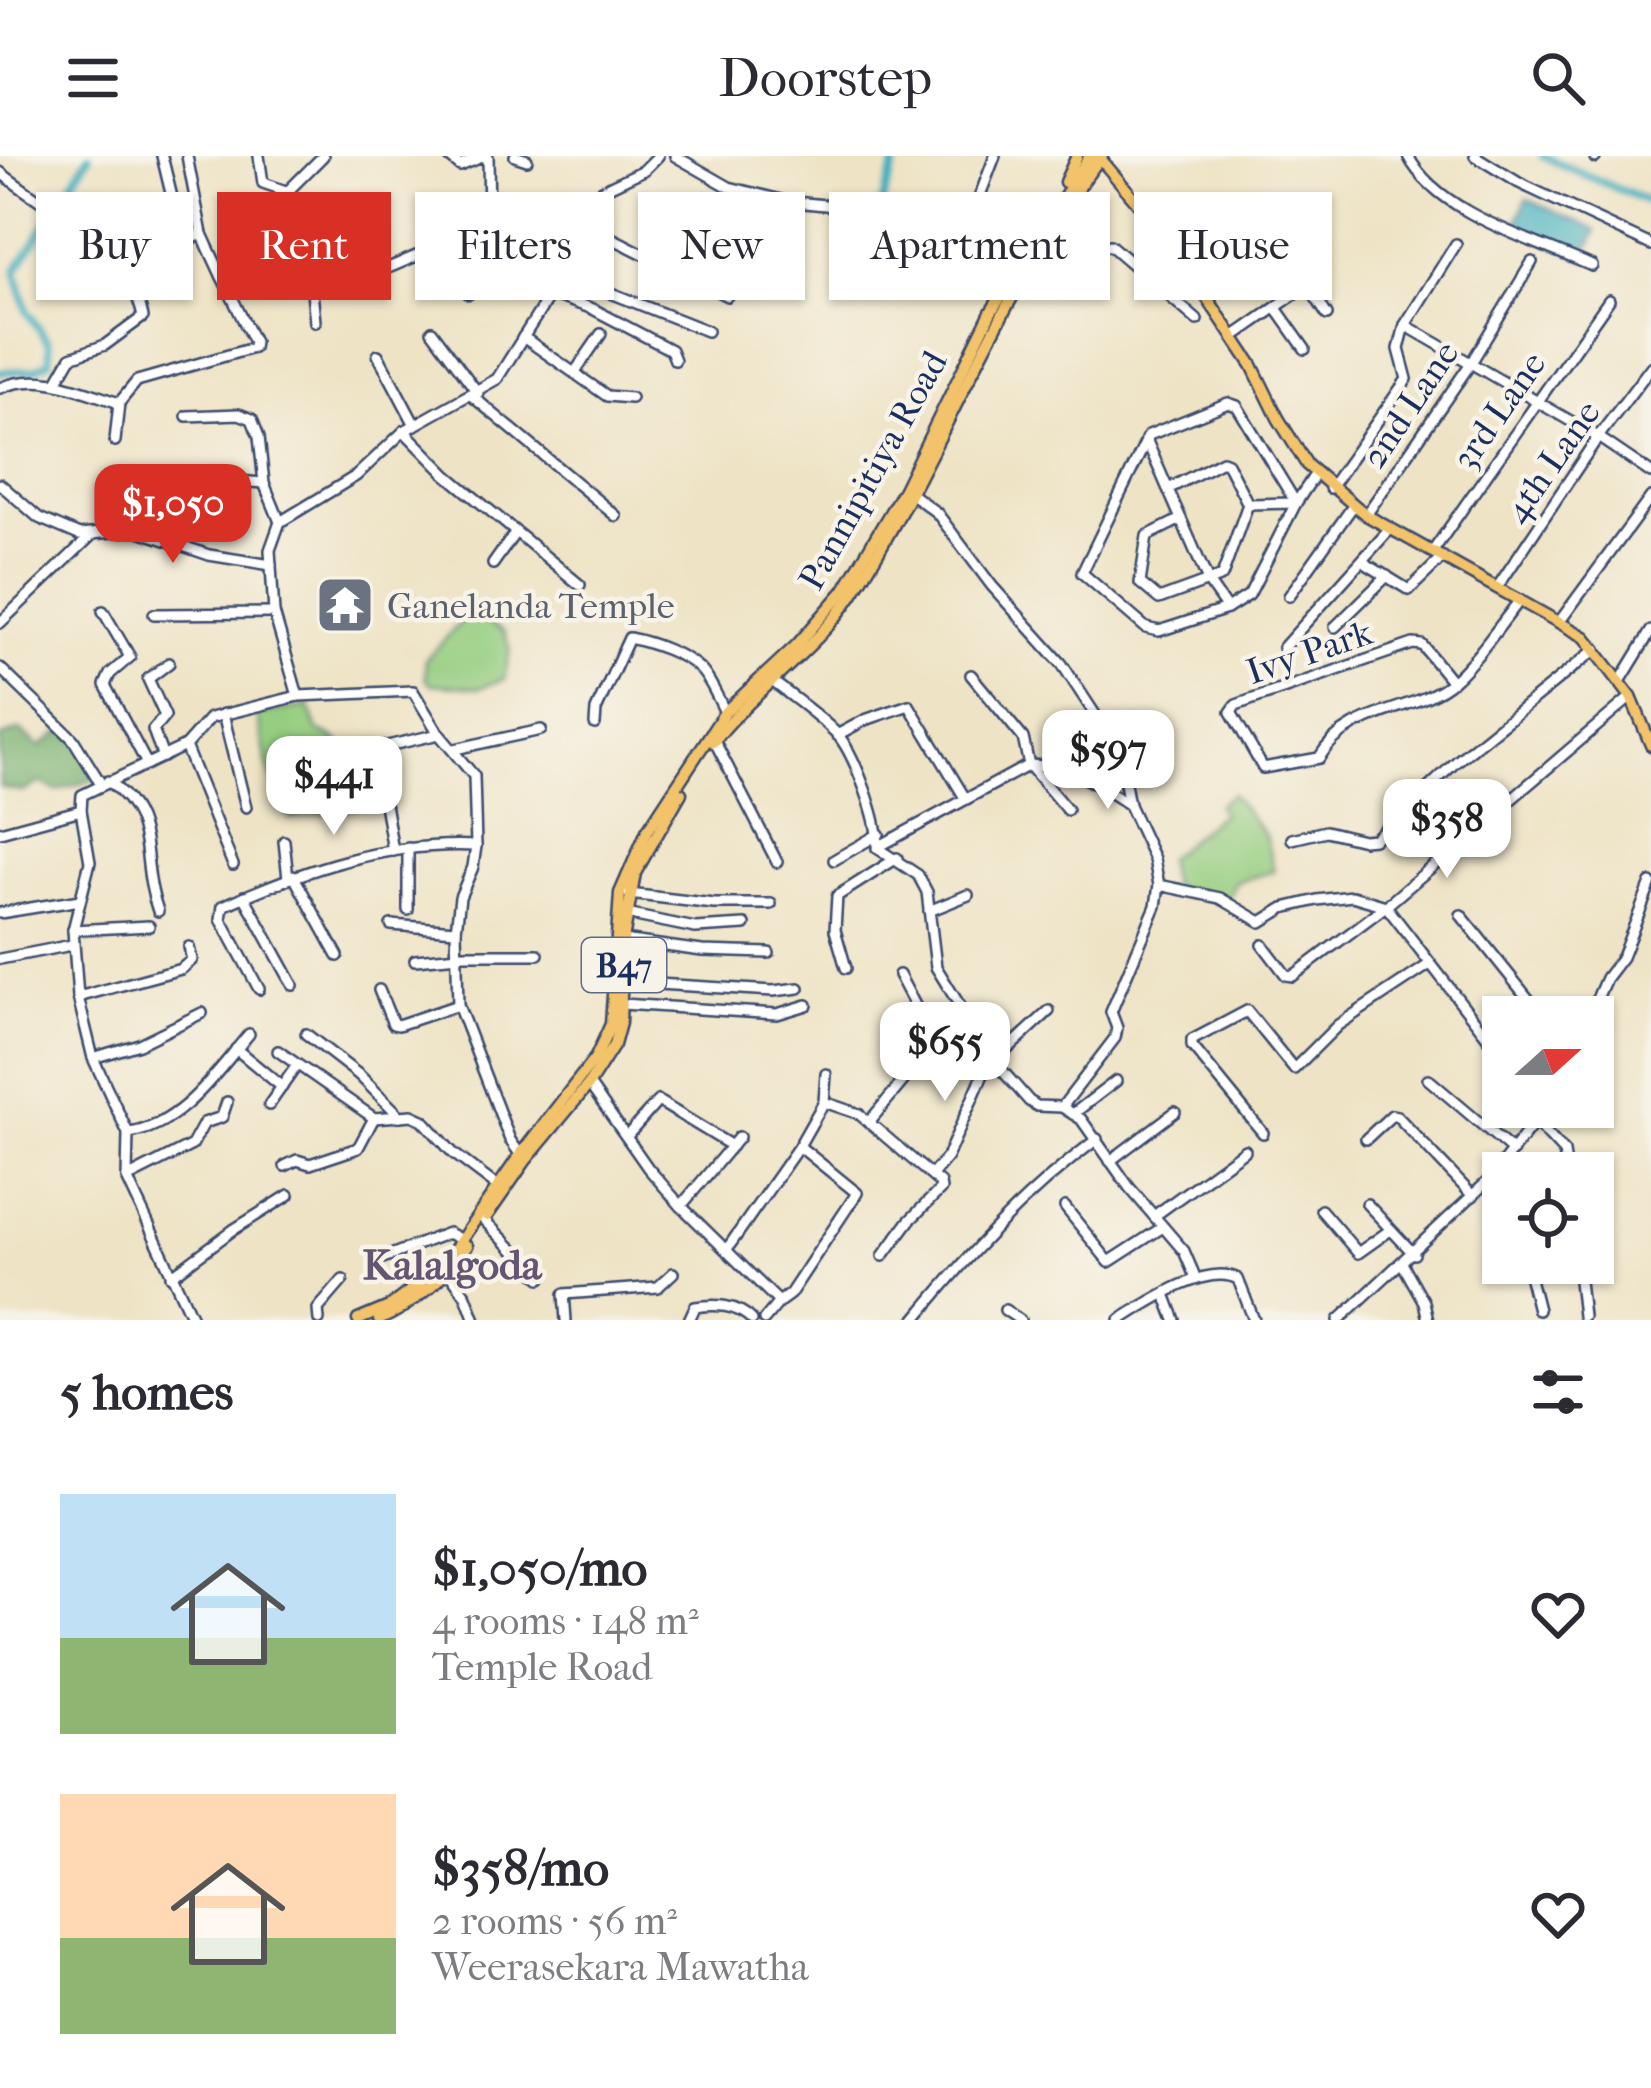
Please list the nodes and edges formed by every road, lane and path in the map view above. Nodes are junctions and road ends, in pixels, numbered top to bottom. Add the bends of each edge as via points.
1 (162, 156) edge
2 (187, 156) edge
3 (259, 156) edge
4 (298, 156) edge
5 (323, 156) edge
6 (448, 156) edge
7 (486, 156) edge
8 (658, 156) edge
9 (675, 156) edge
10 (995, 156) edge
11 (1077, 156) edge
12 (1097, 156) edge
13 (1118, 156) edge
14 (1408, 156) edge
15 (1475, 156) edge
16 (0, 172) edge
17 (303, 174) junction
18 (171, 192) edge
19 (276, 192) edge
20 (288, 192) edge
21 (488, 192) edge
22 (601, 192) edge
23 (982, 192) edge
24 (1062, 192) edge
25 (1069, 192) edge
26 (1076, 192) edge
27 (1079, 192) edge
28 (1134, 194) edge
29 (1134, 195) edge
30 (1134, 196) edge
31 (36, 199) edge
32 (829, 205) edge
33 (202, 234) junction
34 (193, 238) edge
35 (1456, 244) dead end
36 (1110, 245) edge
37 (1651, 245) edge
38 (1532, 262) dead end
39 (217, 266) edge
40 (1592, 266) dead end
41 (614, 294) edge
42 (135, 300) edge
43 (233, 300) edge
44 (313, 300) edge
45 (546, 300) edge
46 (567, 300) edge
47 (1000, 300) edge
48 (1207, 300) edge
49 (1609, 300) dead end
50 (1276, 308) junction
51 (1327, 315) dead end
52 (1198, 320) dead end
53 (315, 322) dead end
54 (1405, 325) junction
55 (707, 331) dead end
56 (432, 332) dead end
57 (601, 334) dead end
58 (524, 337) junction
59 (1233, 338) junction
60 (1304, 349) dead end
61 (378, 355) dead end
62 (675, 360) dead end
63 (1471, 363) junction
64 (1651, 367) edge
65 (575, 372) junction
66 (56, 382) junction
67 (0, 388) edge
68 (475, 394) junction
69 (632, 398) dead end
70 (1537, 401) junction
71 (119, 403) junction
72 (187, 416) dead end
73 (409, 428) junction
74 (1598, 437) junction
75 (1147, 440) junction
76 (116, 441) dead end
77 (1316, 473) junction
78 (1651, 473) edge
79 (168, 476) dead end
80 (263, 483) junction
81 (0, 484) edge
82 (1330, 488) junction
83 (1168, 489) junction
84 (907, 491) junction
85 (1651, 497) edge
86 (1296, 503) junction
87 (1248, 504) junction
88 (1352, 506) junction
89 (1366, 515) junction
90 (616, 516) dead end
91 (1181, 519) junction
92 (280, 522) junction
93 (1390, 529) junction
94 (515, 533) junction
95 (93, 534) junction
96 (1438, 554) junction
97 (1363, 562) junction
98 (493, 564) dead end
99 (271, 565) junction
100 (1387, 576) junction
101 (1209, 583) junction
102 (580, 585) dead end
103 (1497, 587) junction
104 (1289, 596) dead end
105 (1520, 600) junction
106 (1227, 609) junction
107 (103, 610) dead end
108 (154, 614) dead end
109 (274, 614) junction
110 (1560, 621) junction
111 (0, 623) edge
112 (1335, 627) dead end
113 (1651, 631) edge
114 (1283, 648) dead end
115 (1596, 649) junction
116 (169, 663) dead end
117 (0, 668) edge
118 (971, 675) dead end
119 (771, 680) junction
120 (1621, 680) junction
121 (1452, 682) junction
122 (298, 696) junction
123 (1631, 697) junction
124 (725, 712) junction
125 (223, 714) junction
126 (595, 724) dead end
127 (541, 730) dead end
128 (439, 734) junction
129 (837, 735) junction
130 (1650, 737) edge
131 (714, 740) junction
132 (184, 746) junction
133 (455, 749) junction
134 (370, 750) dead end
135 (164, 757) junction
136 (147, 764) junction
137 (1029, 765) junction
138 (104, 783) junction
139 (382, 786) dead end
140 (965, 798) junction
141 (1129, 805) junction
142 (246, 807) dead end
143 (1067, 810) dead end
144 (81, 811) junction
145 (0, 832) edge
146 (879, 834) junction
147 (1292, 839) dead end
148 (284, 841) dead end
149 (476, 846) junction
150 (408, 848) junction
151 (877, 848) junction
152 (393, 850) junction
153 (896, 858) junction
154 (834, 860) dead end
155 (777, 862) dead end
156 (233, 865) dead end
157 (291, 876) junction
158 (1651, 883) edge
159 (1159, 885) junction
160 (629, 894) junction
161 (968, 895) dead end
162 (244, 896) junction
163 (80, 900) junction
164 (771, 904) dead end
165 (1386, 906) junction
166 (408, 910) dead end
167 (158, 911) dead end
168 (929, 911) junction
169 (0, 913) edge
170 (626, 914) junction
171 (1461, 915) dead end
172 (391, 925) dead end
173 (745, 925) dead end
174 (149, 926) dead end
175 (73, 930) junction
176 (456, 930) junction
177 (623, 940) junction
178 (72, 945) junction
179 (1263, 945) dead end
180 (189, 947) dead end
181 (770, 952) dead end
182 (538, 954) dead end
183 (459, 955) junction
184 (338, 956) dead end
185 (0, 959) edge
186 (415, 959) dead end
187 (1430, 964) junction
188 (847, 968) dead end
189 (899, 975) dead end
190 (624, 982) junction
191 (293, 985) dead end
192 (799, 988) dead end
193 (259, 989) dead end
194 (380, 989) dead end
195 (1526, 996) edge
196 (1598, 996) edge
197 (78, 997) junction
198 (622, 1004) junction
199 (458, 1005) junction
200 (807, 1005) dead end
201 (1049, 1011) dead end
202 (202, 1013) dead end
203 (1482, 1030) edge
204 (249, 1034) dead end
205 (306, 1034) dead end
206 (236, 1048) junction
207 (278, 1052) dead end
208 (94, 1058) junction
209 (993, 1060) junction
210 (297, 1065) junction
211 (826, 1074) dead end
212 (1428, 1078) dead end
213 (1117, 1081) dead end
214 (589, 1084) junction
215 (282, 1087) junction
216 (227, 1102) dead end
217 (824, 1102) junction
218 (269, 1105) dead end
219 (1062, 1107) junction
220 (1175, 1112) dead end
221 (1073, 1114) junction
222 (400, 1116) junction
223 (374, 1118) junction
224 (868, 1122) junction
225 (1534, 1128) edge
226 (1541, 1128) edge
227 (128, 1133) junction
228 (1263, 1133) dead end
229 (627, 1136) junction
230 (1097, 1139) junction
231 (1366, 1139) dead end
232 (799, 1146) junction
233 (1245, 1150) dead end
234 (1514, 1151) joint
235 (1564, 1152) edge
236 (523, 1157) junction
237 (1111, 1161) junction
238 (284, 1166) dead end
239 (932, 1175) junction
240 (127, 1178) junction
241 (1482, 1187) edge
242 (501, 1189) junction
243 (289, 1195) dead end
244 (1473, 1196) junction
245 (1367, 1204) dead end
246 (681, 1206) junction
247 (1065, 1207) dead end
248 (1321, 1210) dead end
249 (1154, 1216) junction
250 (484, 1220) junction
251 (1163, 1227) junction
252 (1389, 1231) junction
253 (462, 1240) junction
254 (727, 1249) junction
255 (1414, 1254) junction
256 (884, 1256) dead end
257 (383, 1258) dead end
258 (1402, 1263) junction
259 (447, 1268) junction
260 (673, 1273) dead end
261 (171, 1276) junction
262 (541, 1278) dead end
263 (1196, 1279) junction
264 (343, 1280) dead end
265 (1531, 1284) edge
266 (1579, 1284) edge
267 (1166, 1294) junction
268 (779, 1302) junction
269 (1005, 1310) dead end
270 (1538, 1310) dead end
271 (1583, 1316) dead end
272 (394, 1317) edge
273 (193, 1320) edge
274 (319, 1320) edge
275 (358, 1320) edge
276 (379, 1320) edge
277 (475, 1320) edge
278 (566, 1320) edge
279 (689, 1320) edge
280 (752, 1320) edge
281 (764, 1320) edge
282 (915, 1320) edge
283 (1020, 1320) edge
284 (1120, 1320) edge
285 (1175, 1320) edge
286 (1254, 1320) edge
287 (1339, 1320) edge
288 (1428, 1320) edge

1 - 18 street
2 - 33 street
3 - 19 street via 262,183
4 - 17 street
5 - 17 street
6 - 7 street via 460,166
7 - 21 street
8 - 22 street
9 - 32 street via 729,187
10 - 23 street
11 - 24 main road
12 - 25 main road, Pannipitiya Road / B47
12 - 26 main road, Pannipitiya Road / B47
12 - 29 main road
13 - 28 main road
14 - 40 street via 1426,184 1468,211
15 - 37 street
16 - 31 street
17 - 20 street
27 - 30 main road via 1101,172
33 - 34 street
33 - 39 street
35 - 54 street
36 - 52 street
38 - 63 street, 2nd Lane
41 - 55 street
42 - 66 street via 143,317 105,345 71,356
43 - 71 street via 253,348 137,381
44 - 53 street
45 - 58 street
46 - 62 street via 671,350
47 - 84 main road, Pannipitiya Road / B47
48 - 59 main road
49 - 70 street, 3rd Lane
50 - 51 street via 1307,286
50 - 59 street
50 - 60 street
54 - 63 street
54 - 82 street via 1399,350 1407,379
56 - 68 street
57 - 65 street
58 - 65 street
58 - 68 street via 497,379
59 - 77 main road
61 - 73 street
63 - 70 street
63 - 89 street, 2nd Lane
64 - 74 street, 4th Lane
65 - 69 street via 608,396
66 - 67 street
66 - 71 street
68 - 73 street
68 - 90 street
70 - 74 street
70 - 96 street, 3rd Lane
71 - 76 street
72 - 80 street via 252,419
73 - 92 street via 356,476
73 - 94 street via 447,476
74 - 78 street
74 - 103 street, 4th Lane
75 - 83 street
75 - 86 street via 1234,402
75 - 106 street via 1082,573 1146,628
77 - 82 main road
77 - 86 street
79 - 80 street
80 - 92 street
81 - 95 street via 39,518
82 - 88 main road
83 - 87 street via 1222,460
83 - 91 street
84 - 119 main road, Pannipitiya Road / B47 via 839,612
84 - 124 main road, Pannipitiya Road / B47 via 824,618
84 - 141 street via 937,513 1062,664 1119,751
85 - 110 street
86 - 87 street
86 - 106 street via 1249,595
87 - 101 street via 1222,576
88 - 89 main road
88 - 104 street
89 - 93 main road
91 - 101 street
91 - 101 street via 1147,536 1141,583 1159,598
92 - 99 street
93 - 96 main road
93 - 97 street
94 - 98 street
94 - 102 street
95 - 99 street via 136,530 208,555
95 - 111 street
96 - 100 street via 1415,588
96 - 103 main road
97 - 100 street
97 - 114 street
99 - 109 street
100 - 112 street
101 - 106 street
103 - 105 main road
105 - 110 main road
105 - 121 street, Ivy Park
107 - 136 street via 130,657 105,686
108 - 109 street
109 - 122 street
110 - 115 main road
113 - 120 street
115 - 120 main road
115 - 147 street via 1374,838 1326,831
116 - 135 street via 148,679 165,716 153,730
117 - 138 street via 73,739
118 - 137 street via 1023,738
119 - 129 street
119 - 131 main road, Pannipitiya Road / B47
120 - 123 main road
121 - 121 street, Ivy Park via 1413,644 1231,712 1263,768 1308,763 1344,730
122 - 125 street
122 - 128 street via 413,691
123 - 130 main road
123 - 165 street
124 - 126 street via 695,665 629,638
124 - 236 main road, Pannipitiya Road / B47 via 627,870 605,1041
125 - 132 street
125 - 142 street
127 - 133 street
128 - 133 street
128 - 134 street
129 - 140 street via 908,705
129 - 146 street
131 - 155 street
131 - 160 main road, Pannipitiya Road / B47 via 654,835
132 - 135 street
132 - 156 street
133 - 149 street via 473,776
135 - 136 street
136 - 138 street
137 - 140 street
137 - 141 street via 1088,779
137 - 143 street
138 - 144 street via 82,795
138 - 167 street via 140,812
139 - 152 street
140 - 151 street
141 - 159 street
144 - 145 street
144 - 163 street via 90,862
146 - 151 street
146 - 154 street
148 - 157 street
149 - 150 street
149 - 176 street
150 - 152 street
150 - 166 street
151 - 153 street
152 - 157 street
153 - 168 street via 919,875
153 - 188 street via 837,896 835,930
157 - 162 street
157 - 184 street
158 - 196 street
159 - 165 street via 1220,898 1261,922 1317,900 1352,896
159 - 219 street via 1111,1012 1115,1037
160 - 164 street
160 - 170 main road, Pannipitiya Road / B47
161 - 168 street
162 - 191 street
162 - 193 street via 224,906 221,919
163 - 169 street
163 - 175 street
165 - 179 street via 1293,976
165 - 187 street
168 - 209 street via 936,968
170 - 173 street via 695,928
170 - 177 main road, Pannipitiya Road / B47
171 - 195 street
172 - 176 street
174 - 175 street
175 - 178 street
176 - 183 street
177 - 181 street
177 - 190 main road, Pannipitiya Road / B47
178 - 185 street
178 - 197 street
180 - 197 street via 192,960 182,969
182 - 183 street
183 - 186 street
183 - 199 street
187 - 203 street
187 - 228 street via 1338,1025 1294,1069 1247,1011 1192,1040
189 - 224 street via 916,1009 914,1068
190 - 192 street
190 - 198 main road, Pannipitiya Road / B47
194 - 199 street via 393,1024
197 - 208 street
198 - 200 street via 777,1014
198 - 214 main road, Pannipitiya Road / B47 via 614,1045
199 - 236 street
201 - 209 street
202 - 208 street
204 - 206 street
205 - 222 street
206 - 215 street
206 - 227 street via 182,1111
207 - 210 street
208 - 227 street
209 - 219 street via 1029,1101
209 - 239 street
210 - 215 street
210 - 223 street
211 - 217 street
212 - 234 street
213 - 221 street
214 - 229 street
214 - 236 main road, Pannipitiya Road / B47
215 - 218 street
216 - 240 street via 192,1145
217 - 224 street
217 - 232 street
219 - 221 street
220 - 237 street
221 - 230 street
222 - 223 street
222 - 242 street via 423,1120
223 - 238 street via 358,1148
224 - 239 street
225 - 234 street
226 - 235 street
227 - 240 street
229 - 246 street
229 - 246 street via 658,1101 735,1142
230 - 237 street
230 - 282 street via 1033,1188
231 - 244 street via 1397,1116
232 - 254 street
232 - 268 street via 857,1193
233 - 249 street
236 - 242 main road, Pannipitiya Road / B47
237 - 249 street
239 - 256 street via 941,1189
240 - 261 street
241 - 244 street
242 - 250 main road, Pannipitiya Road / B47
242 - 253 main road, Pannipitiya Road / B47
243 - 261 street
244 - 255 street
245 - 252 street
246 - 254 street
247 - 251 street via 1108,1262
248 - 252 street via 1358,1253
249 - 251 street
250 - 259 main road, Pannipitiya Road / B47
250 - 262 street
251 - 263 street
252 - 255 street
253 - 257 street via 448,1233
253 - 259 main road, Pannipitiya Road / B47
254 - 268 street
255 - 258 street
258 - 287 street
258 - 288 street
259 - 272 main road, Pannipitiya Road / B47
259 - 275 main road, Pannipitiya Road / B47
259 - 277 street
260 - 278 street via 658,1287 564,1294
261 - 273 street
263 - 267 street
263 - 286 street via 1235,1276
264 - 274 street via 318,1309
265 - 270 street
266 - 271 street
267 - 284 street
267 - 285 street
268 - 281 street
269 - 283 street
272 - 276 main road, Pannipitiya Road / B47
279 - 280 street via 694,1307 711,1305

